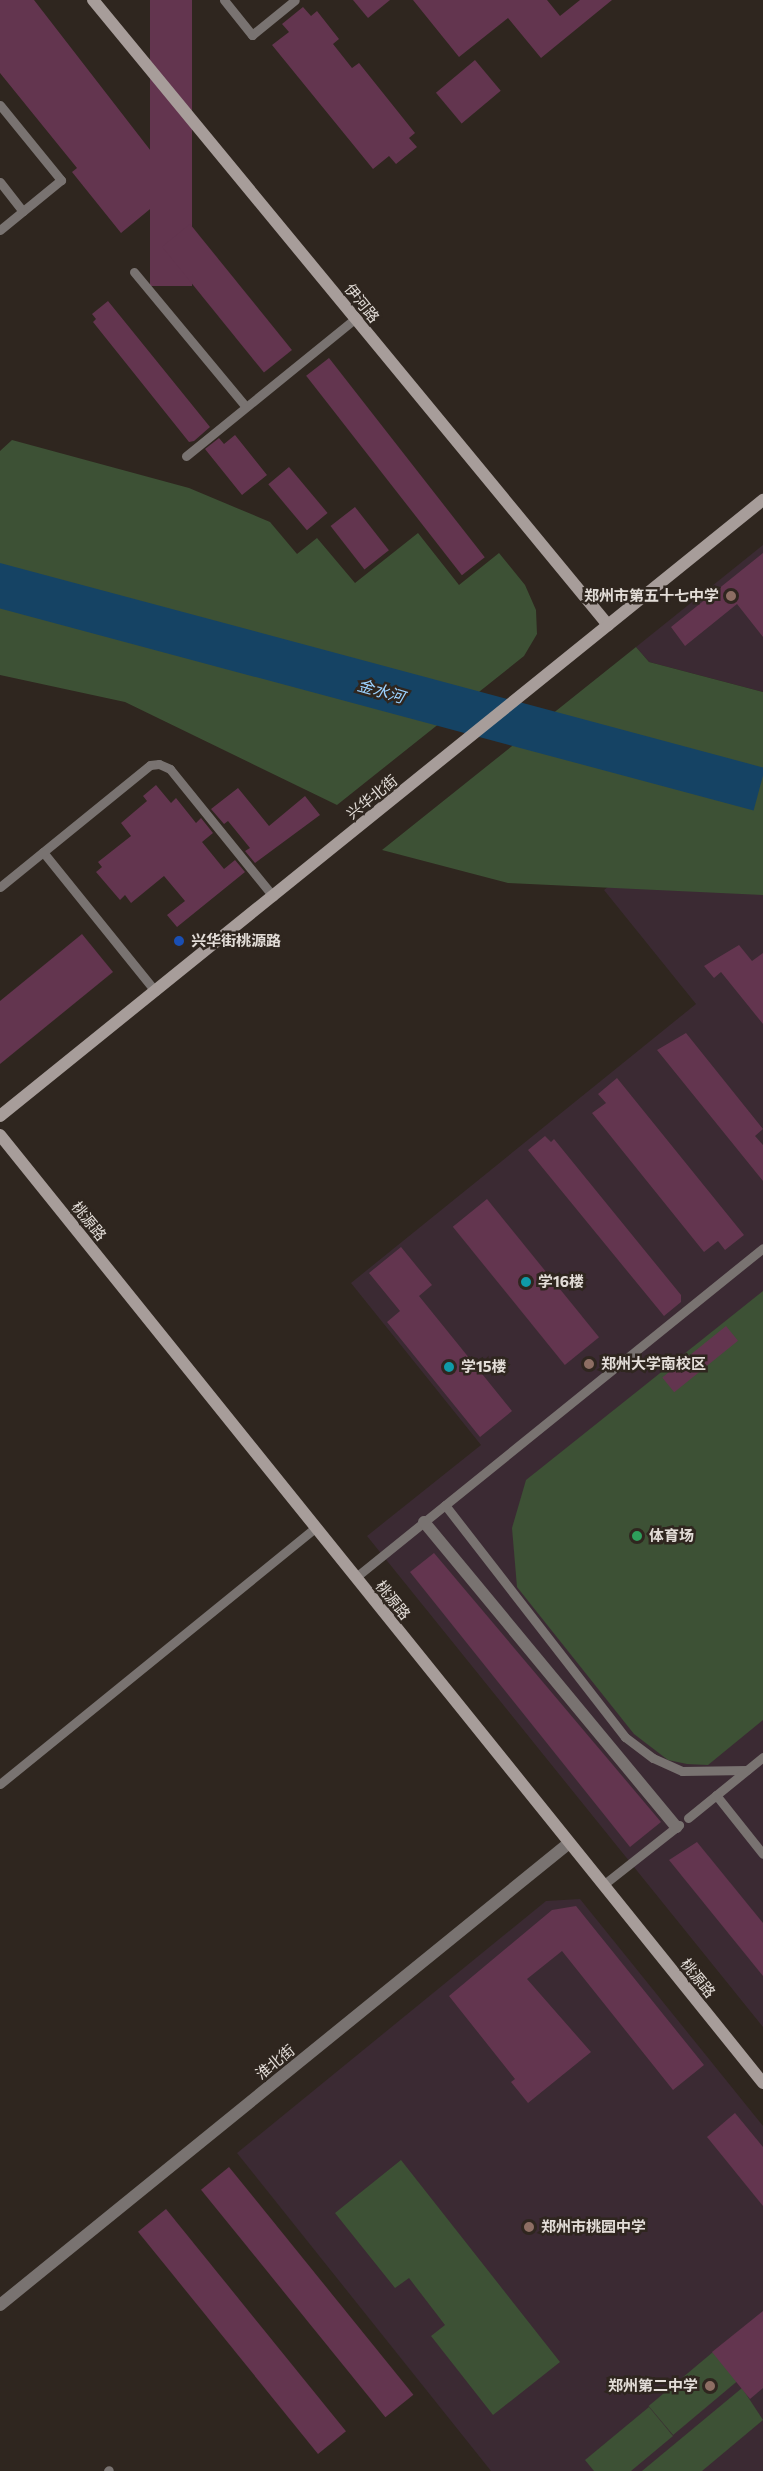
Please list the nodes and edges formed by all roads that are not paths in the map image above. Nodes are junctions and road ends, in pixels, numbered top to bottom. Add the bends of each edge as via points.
1 (93, 0) edge
2 (224, 0) edge
3 (295, 0) edge
4 (0, 105) edge
5 (0, 182) edge
6 (24, 211) junction
7 (0, 230) edge
8 (134, 272) dead end
9 (356, 318) junction
10 (246, 407) junction
11 (186, 456) dead end
12 (763, 500) edge
13 (608, 625) junction
14 (43, 852) junction
15 (0, 887) edge
16 (273, 896) junction
17 (155, 991) junction
18 (0, 1116) edge
19 (0, 1135) edge
20 (763, 1248) edge
21 (445, 1505) junction
22 (424, 1522) junction
23 (316, 1527) junction
24 (356, 1577) junction
25 (763, 1757) edge
26 (747, 1770) junction
27 (0, 1784) edge
28 (716, 1795) junction
29 (688, 1818) dead end
30 (678, 1826) joint
31 (569, 1843) junction
32 (763, 1854) edge
33 (603, 1885) junction
34 (763, 2084) edge
35 (0, 2305) edge

1 - 9 street, 伊河路
2 - 3 lane via 252,35
4 - 6 lane via 61,180
5 - 6 lane
6 - 7 lane
8 - 10 lane
9 - 10 lane
9 - 13 street, 伊河路
10 - 11 lane
12 - 13 street, 兴华北街
13 - 16 street, 兴华北街
14 - 15 lane
14 - 16 lane via 150,765 159,764 170,769
14 - 17 lane
16 - 17 street, 兴华北街
17 - 18 street, 兴华北街
19 - 23 street, 桃源路
20 - 21 lane
21 - 22 lane
21 - 26 lane via 625,1737 653,1758 682,1771
22 - 24 lane
22 - 30 street
23 - 24 street, 桃源路
23 - 27 lane
24 - 31 street, 桃源路
25 - 26 lane
26 - 28 lane
28 - 29 lane
28 - 32 lane
30 - 33 lane
31 - 33 street, 桃源路
31 - 35 street, 淮北街
33 - 34 street, 桃源路

